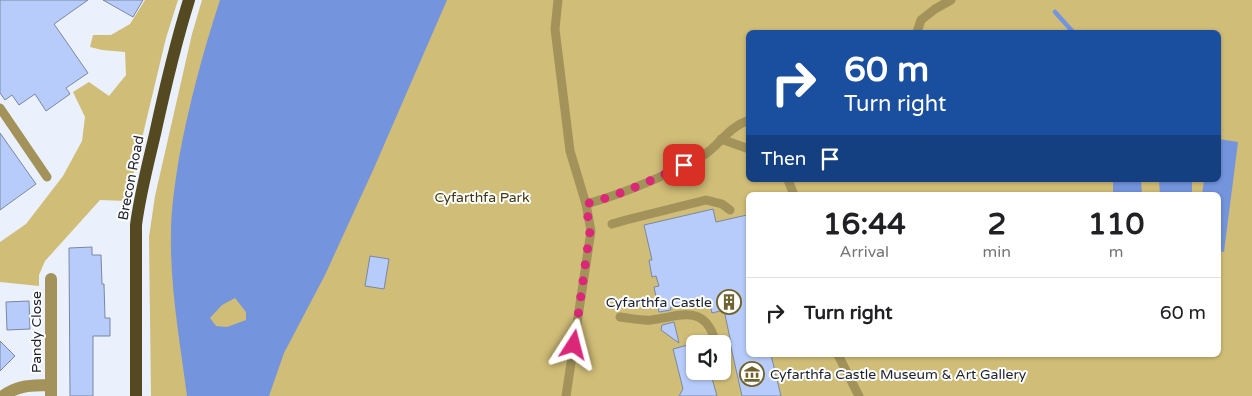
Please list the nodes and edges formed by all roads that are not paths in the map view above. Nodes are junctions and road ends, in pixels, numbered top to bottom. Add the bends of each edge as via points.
1 (189, 0) edge
2 (558, 0) edge
3 (951, 0) edge
4 (918, 30) edge
5 (0, 108) edge
6 (746, 122) edge
7 (721, 139) junction
8 (746, 148) edge
9 (47, 177) dead end
10 (586, 204) junction
11 (730, 210) dead end
12 (612, 224) dead end
13 (51, 279) dead end
14 (620, 316) dead end
15 (714, 335) edge
16 (839, 357) edge
17 (51, 390) edge
18 (3, 396) edge
19 (136, 396) edge
20 (566, 396) edge
21 (859, 396) edge

1 - 19 main road, Brecon Road via 164,88 139,203 136,233
2 - 10 lane via 555,29 570,151
3 - 4 lane via 922,20
5 - 9 lane
6 - 7 lane
7 - 8 lane
7 - 10 lane via 698,159 618,194
10 - 20 lane via 590,231
11 - 12 lane via 706,200
13 - 17 street, Pandy Close
14 - 15 lane via 649,320 692,314 706,322
16 - 21 lane
17 - 18 street, Pandy Close via 27,386 12,389

